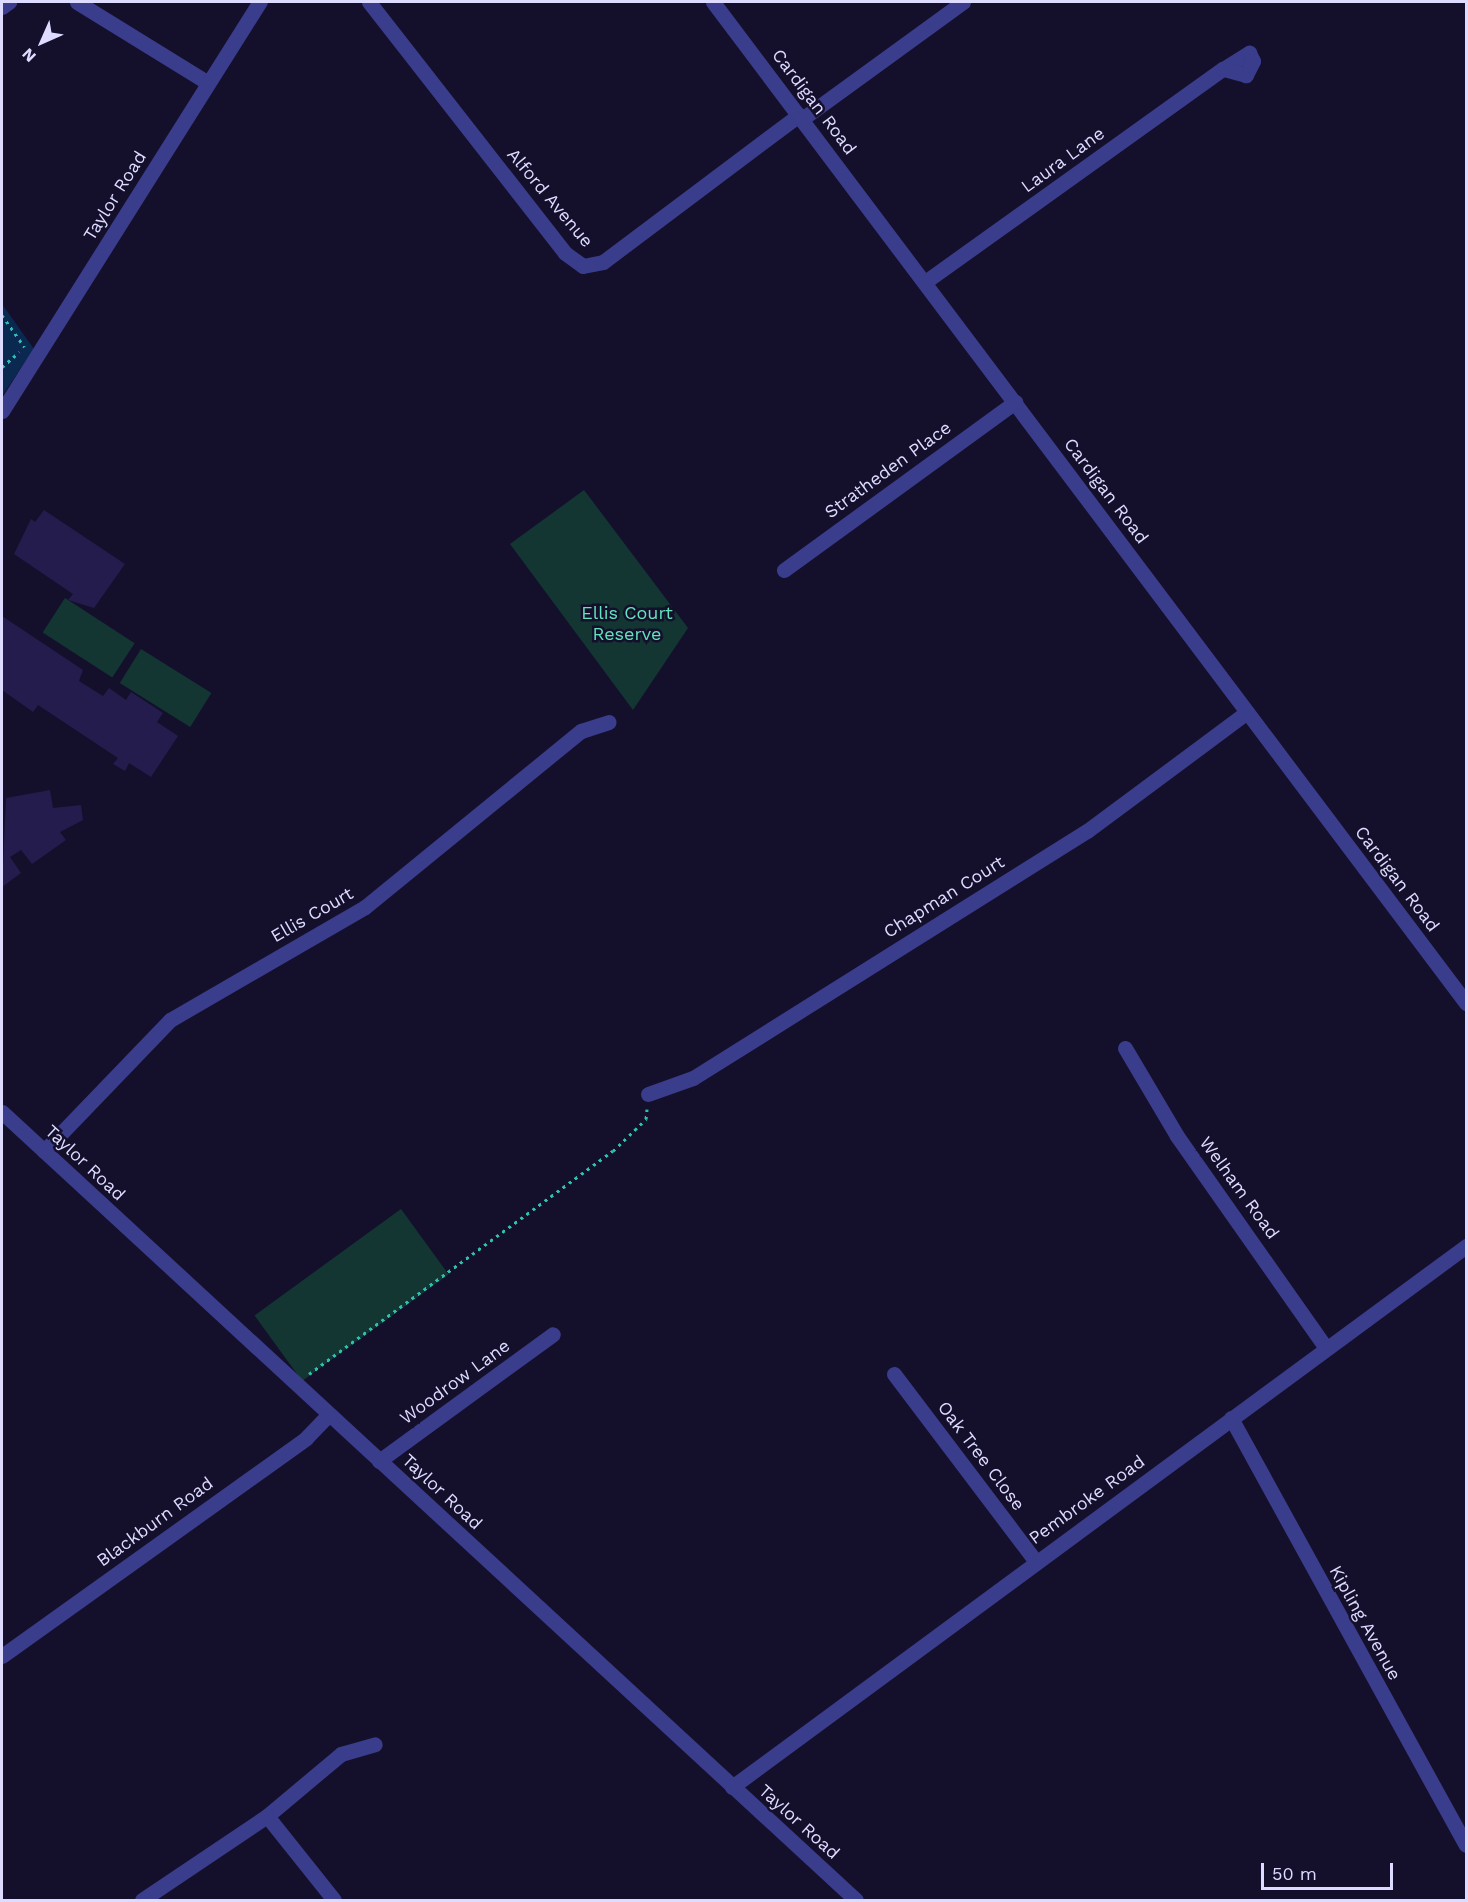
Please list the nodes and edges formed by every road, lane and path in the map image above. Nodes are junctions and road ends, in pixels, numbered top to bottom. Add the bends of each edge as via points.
1 (9, 2) edge
2 (77, 2) edge
3 (260, 2) edge
4 (369, 2) edge
5 (713, 2) edge
6 (963, 2) edge
7 (2, 7) edge
8 (1223, 69) dead end
9 (207, 83) junction
10 (801, 117) junction
11 (925, 282) junction
12 (2, 315) edge
13 (2, 367) edge
14 (1015, 402) junction
15 (2, 411) edge
16 (784, 570) dead end
17 (1247, 712) junction
18 (609, 722) dead end
19 (1467, 1003) edge
20 (1125, 1048) dead end
21 (648, 1094) joint
22 (2, 1112) edge
23 (44, 1151) junction
24 (1467, 1245) edge
25 (554, 1334) dead end
26 (1326, 1348) junction
27 (309, 1374) dead end
28 (894, 1374) dead end
29 (328, 1415) junction
30 (1231, 1418) junction
31 (379, 1461) junction
32 (1036, 1562) junction
33 (2, 1656) edge
34 (375, 1744) dead end
35 (732, 1787) junction
36 (267, 1816) junction
37 (1467, 1845) edge
38 (142, 1900) edge
39 (334, 1900) edge
40 (856, 1900) edge

1 - 7 street
2 - 9 street
3 - 9 street, Taylor Road
4 - 10 street, Alford Avenue via 565,253 584,266 603,262
5 - 10 street, Cardigan Road
6 - 10 street, Alford Avenue
8 - 11 street, Laura Lane
9 - 15 street, Taylor Road
10 - 11 street, Cardigan Road
11 - 14 street, Cardigan Road
12 - 13 path via 24,347
14 - 16 street, Stratheden Place
14 - 17 street, Cardigan Road
17 - 19 street, Cardigan Road
17 - 21 street, Chapman Court via 1077,837 693,1078
18 - 23 street, Ellis Court via 581,731 365,907 170,1020
20 - 26 street, Welham Road via 1177,1136
21 - 27 path via 646,1119 613,1151
22 - 23 street, Taylor Road
23 - 29 street, Taylor Road
24 - 26 street, Pembroke Road
25 - 31 street, Woodrow Lane
26 - 30 street, Pembroke Road
28 - 32 street, Oak Tree Close
29 - 31 street, Taylor Road
29 - 33 street, Blackburn Road via 306,1438
30 - 32 street, Pembroke Road
30 - 37 street, Kipling Avenue
31 - 35 street, Taylor Road
32 - 35 street, Pembroke Road
34 - 36 street via 341,1755
35 - 40 street, Taylor Road
36 - 38 street
36 - 39 street

